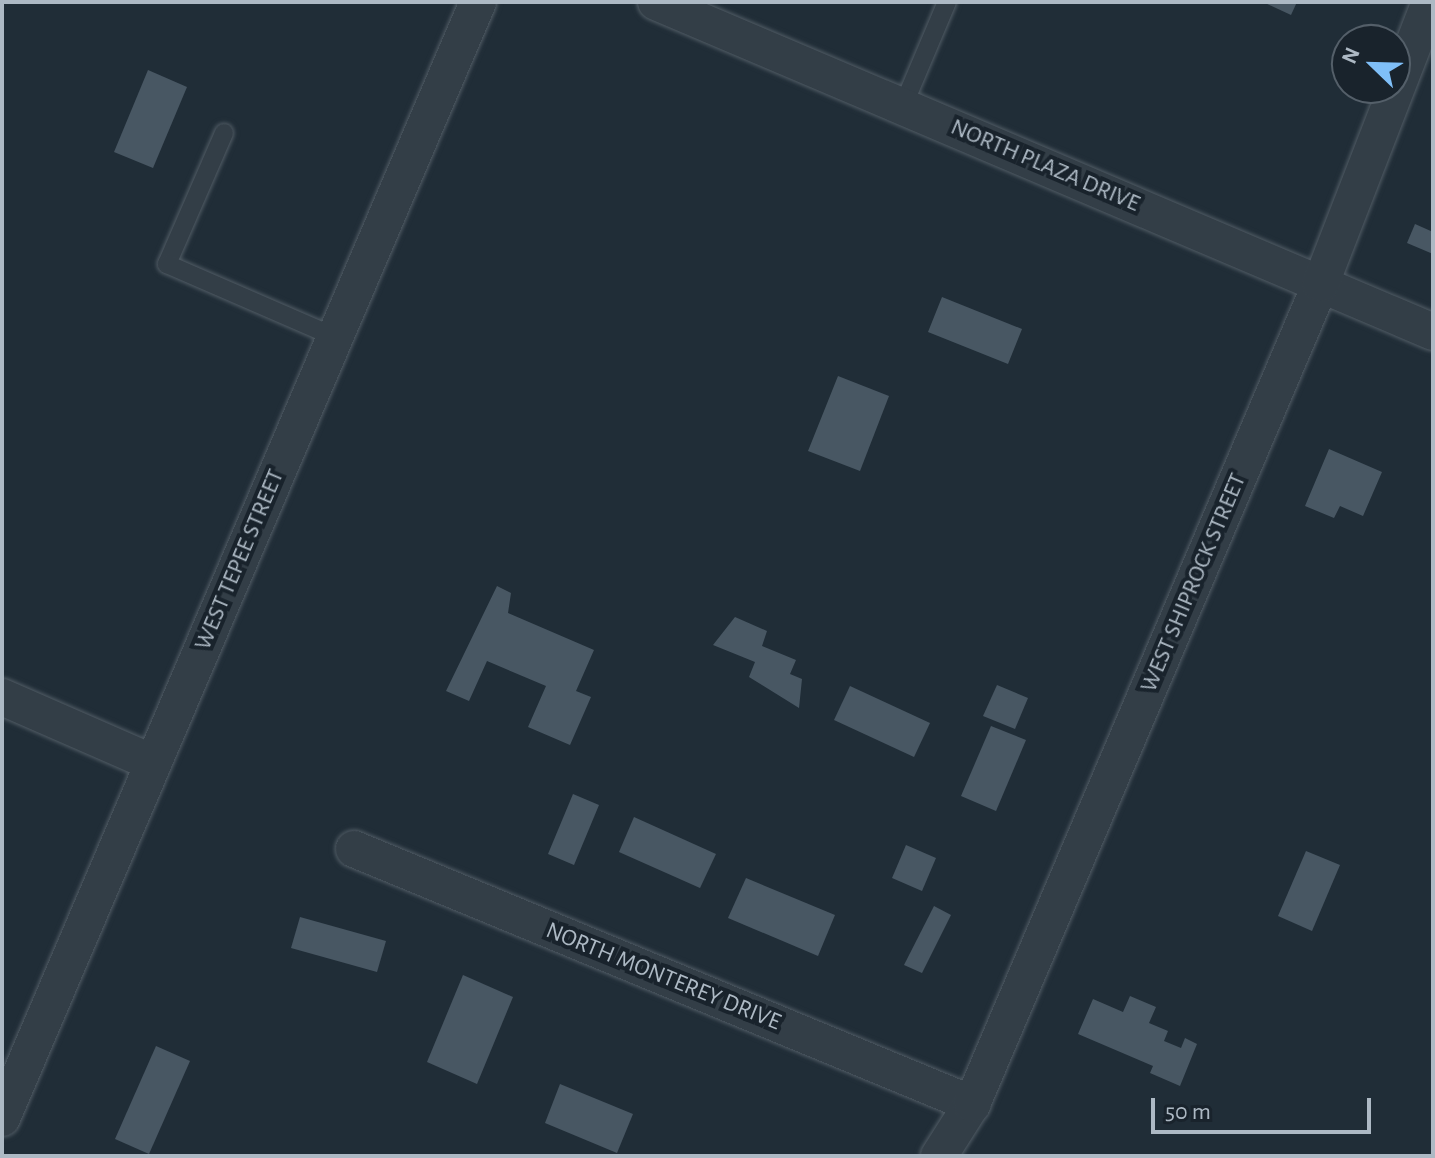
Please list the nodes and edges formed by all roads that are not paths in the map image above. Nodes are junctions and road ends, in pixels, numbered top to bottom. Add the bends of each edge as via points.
1 (478, 2) edge
2 (947, 2) edge
3 (1430, 2) edge
4 (677, 6) edge
5 (903, 106) junction
6 (224, 133) dead end
7 (1321, 283) junction
8 (1433, 332) edge
9 (335, 337) junction
10 (2, 697) edge
11 (153, 763) junction
12 (354, 849) dead end
13 (972, 1104) junction
14 (2, 1118) edge
15 (939, 1156) edge

1 - 9 street, WEST TEPEE STREET
2 - 5 lane
3 - 7 street, WEST SHIPROCK STREET
4 - 5 street, NORTH PLAZA DRIVE
5 - 7 street, NORTH PLAZA DRIVE
6 - 9 lane via 167,264
7 - 8 street, NORTH PLAZA DRIVE
7 - 13 street, WEST SHIPROCK STREET
9 - 11 street, WEST TEPEE STREET
10 - 11 street
11 - 14 street, WEST TEPEE STREET
12 - 13 street, NORTH MONTEREY DRIVE
13 - 15 street, WEST SHIPROCK STREET

